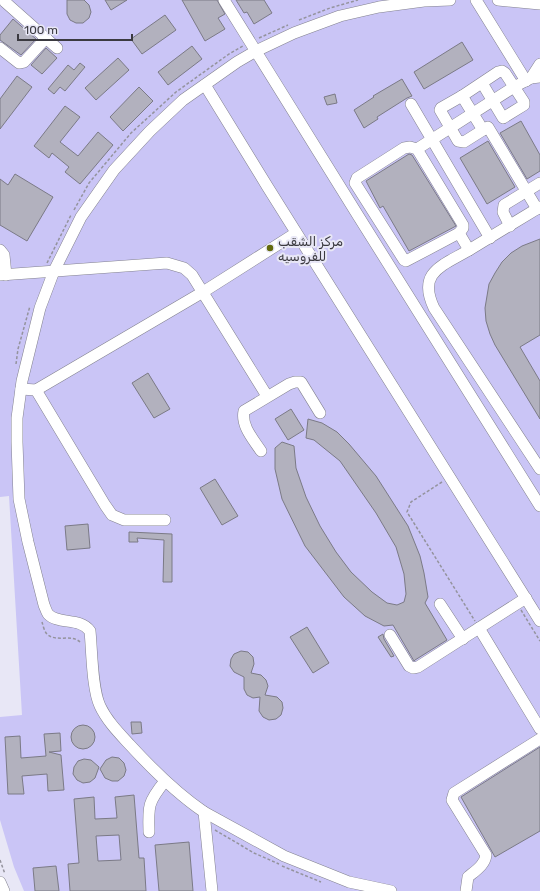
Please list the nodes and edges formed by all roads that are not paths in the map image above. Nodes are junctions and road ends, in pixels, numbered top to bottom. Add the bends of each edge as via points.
1 (224, 0) edge
2 (450, 0) edge
3 (476, 0) edge
4 (498, 0) edge
5 (4, 4) edge
6 (540, 4) edge
7 (46, 38) junction
8 (253, 46) junction
9 (0, 48) edge
10 (57, 48) dead end
11 (536, 74) edge
12 (482, 83) junction
13 (205, 85) junction
14 (514, 88) junction
15 (462, 96) junction
16 (492, 101) junction
17 (411, 104) dead end
18 (473, 113) junction
19 (504, 118) junction
20 (450, 128) junction
21 (485, 128) junction
22 (431, 140) junction
23 (417, 149) junction
24 (540, 183) edge
25 (526, 191) junction
26 (538, 208) edge
27 (510, 226) junction
28 (296, 233) junction
29 (459, 233) junction
30 (490, 238) junction
31 (0, 250) edge
32 (469, 250) junction
33 (48, 271) junction
34 (3, 275) edge
35 (203, 292) junction
36 (460, 346) junction
37 (445, 355) junction
38 (21, 389) junction
39 (36, 390) junction
40 (267, 396) junction
41 (500, 407) junction
42 (320, 413) dead end
43 (484, 416) junction
44 (261, 451) dead end
45 (528, 451) junction
46 (512, 461) junction
47 (540, 469) edge
48 (540, 506) edge
49 (165, 520) dead end
50 (526, 598) junction
51 (440, 604) dead end
52 (540, 621) edge
53 (479, 628) junction
54 (390, 635) dead end
55 (463, 638) junction
56 (540, 729) edge
57 (540, 739) edge
58 (165, 781) junction
59 (204, 812) junction
60 (149, 832) dead end
61 (0, 882) edge
62 (4, 891) edge
63 (212, 891) edge
64 (391, 891) edge
65 (466, 891) edge

1 - 8 street
2 - 8 street via 379,7 340,16
3 - 11 street
4 - 6 street
5 - 7 street
7 - 9 street via 21,63
7 - 10 street
8 - 13 street via 237,62
8 - 37 street
11 - 14 street
12 - 14 street via 502,71
12 - 15 street
12 - 16 street
13 - 28 street
13 - 33 street via 183,100 114,170
14 - 16 street
14 - 19 street via 524,105
15 - 18 street
15 - 20 street via 440,110
16 - 18 street
16 - 19 street
17 - 22 street
18 - 20 street
18 - 21 street
19 - 21 street
20 - 21 street via 458,141 464,142
20 - 22 street
21 - 25 street
22 - 23 street
22 - 30 street
23 - 29 street via 463,225
23 - 29 street via 404,148 357,178 355,183 404,260 408,261
24 - 25 street
25 - 26 street
25 - 27 street via 504,205 503,212
26 - 27 street
27 - 30 street
28 - 35 street
28 - 50 street
29 - 32 street
30 - 32 street
31 - 34 street via 4,255
32 - 36 street via 435,271 428,288 434,308
33 - 34 street
33 - 35 street via 167,263 184,268
33 - 38 street
35 - 39 street
35 - 40 street
36 - 37 street
36 - 41 street
37 - 43 street
38 - 39 street
38 - 58 street via 17,418 19,499 44,605 53,618 84,625 90,631 96,692 108,721
39 - 49 street via 112,515 124,520
40 - 42 street via 295,382 301,382
40 - 44 street via 244,411 243,417
41 - 43 street
41 - 45 street
43 - 46 street
45 - 46 street
45 - 47 street
46 - 48 street
50 - 52 street
50 - 53 street
51 - 55 street
53 - 55 street
53 - 56 street
54 - 55 street via 409,666 413,668
57 - 65 street via 452,795 452,800 486,855 480,867 468,877
58 - 59 street
58 - 60 street via 154,794 150,804
59 - 63 street
59 - 64 street via 291,859 349,882
61 - 62 street

